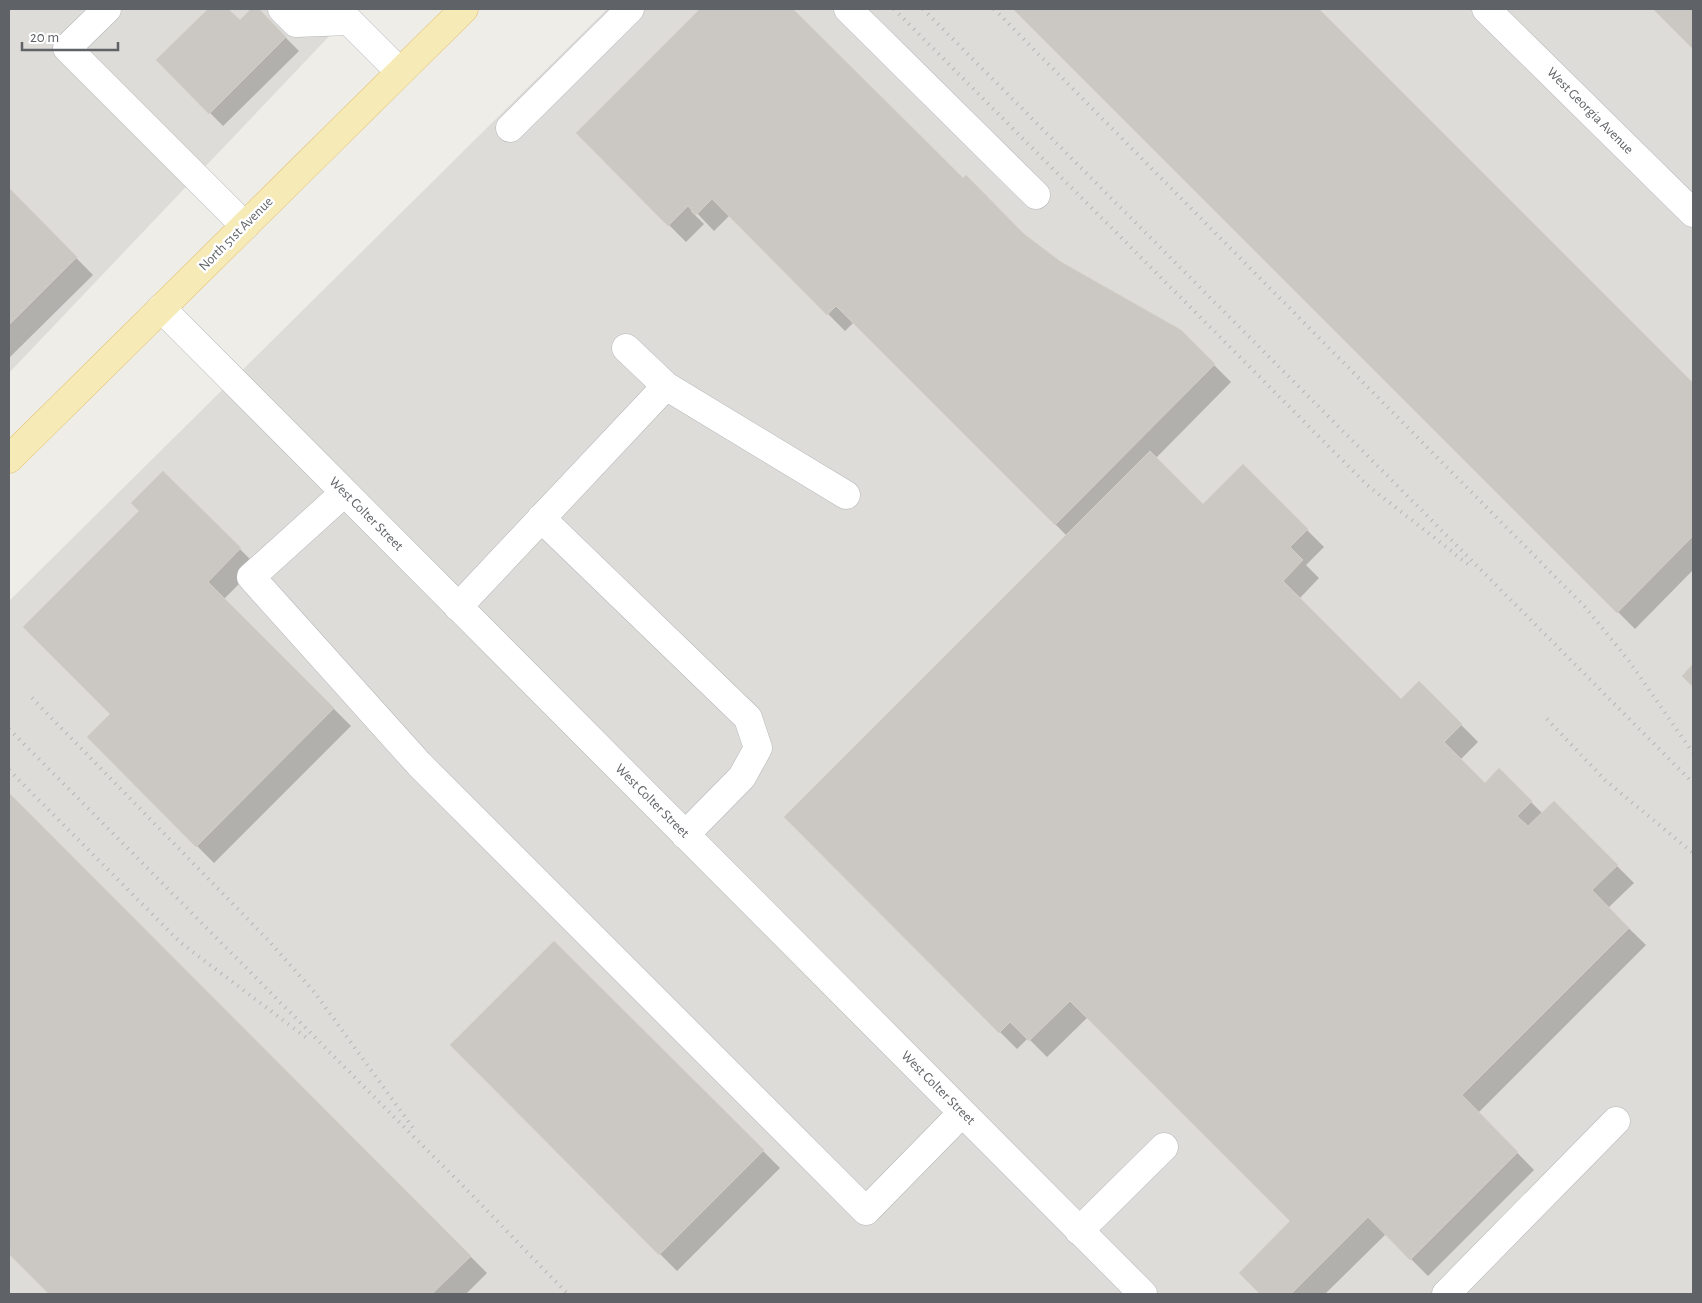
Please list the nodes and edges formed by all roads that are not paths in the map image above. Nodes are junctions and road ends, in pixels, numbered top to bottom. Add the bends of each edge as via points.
1 (107, 9) edge
2 (282, 9) edge
3 (464, 9) edge
4 (630, 9) edge
5 (848, 9) edge
6 (1486, 9) edge
7 (349, 15) edge
8 (400, 72) junction
9 (510, 128) dead end
10 (1036, 195) dead end
11 (1693, 213) edge
12 (244, 226) junction
13 (161, 308) junction
14 (626, 348) dead end
15 (666, 386) junction
16 (9, 459) edge
17 (344, 493) junction
18 (846, 495) dead end
19 (540, 518) junction
20 (458, 608) junction
21 (685, 834) junction
22 (962, 1112) junction
23 (1616, 1121) dead end
24 (1164, 1147) dead end
25 (1079, 1231) junction
26 (1142, 1294) edge
27 (1446, 1294) edge

1 - 12 street via 67,48
2 - 7 street via 296,23
3 - 8 main road, North 51st Avenue
4 - 9 street
5 - 10 street
6 - 11 street, West Georgia Avenue
7 - 8 street
8 - 12 main road, North 51st Avenue
12 - 13 main road, North 51st Avenue
13 - 16 main road, North 51st Avenue
13 - 17 street, West Colter Street
14 - 15 street
15 - 18 street
15 - 19 street
17 - 20 street, West Colter Street
17 - 22 street via 251,577 419,764 598,945 866,1211
19 - 20 street
19 - 21 street via 748,718 758,748 742,777
20 - 21 street, West Colter Street
21 - 22 street, West Colter Street
22 - 25 street, West Colter Street
23 - 27 street
24 - 25 street
25 - 26 street, West Colter Street

